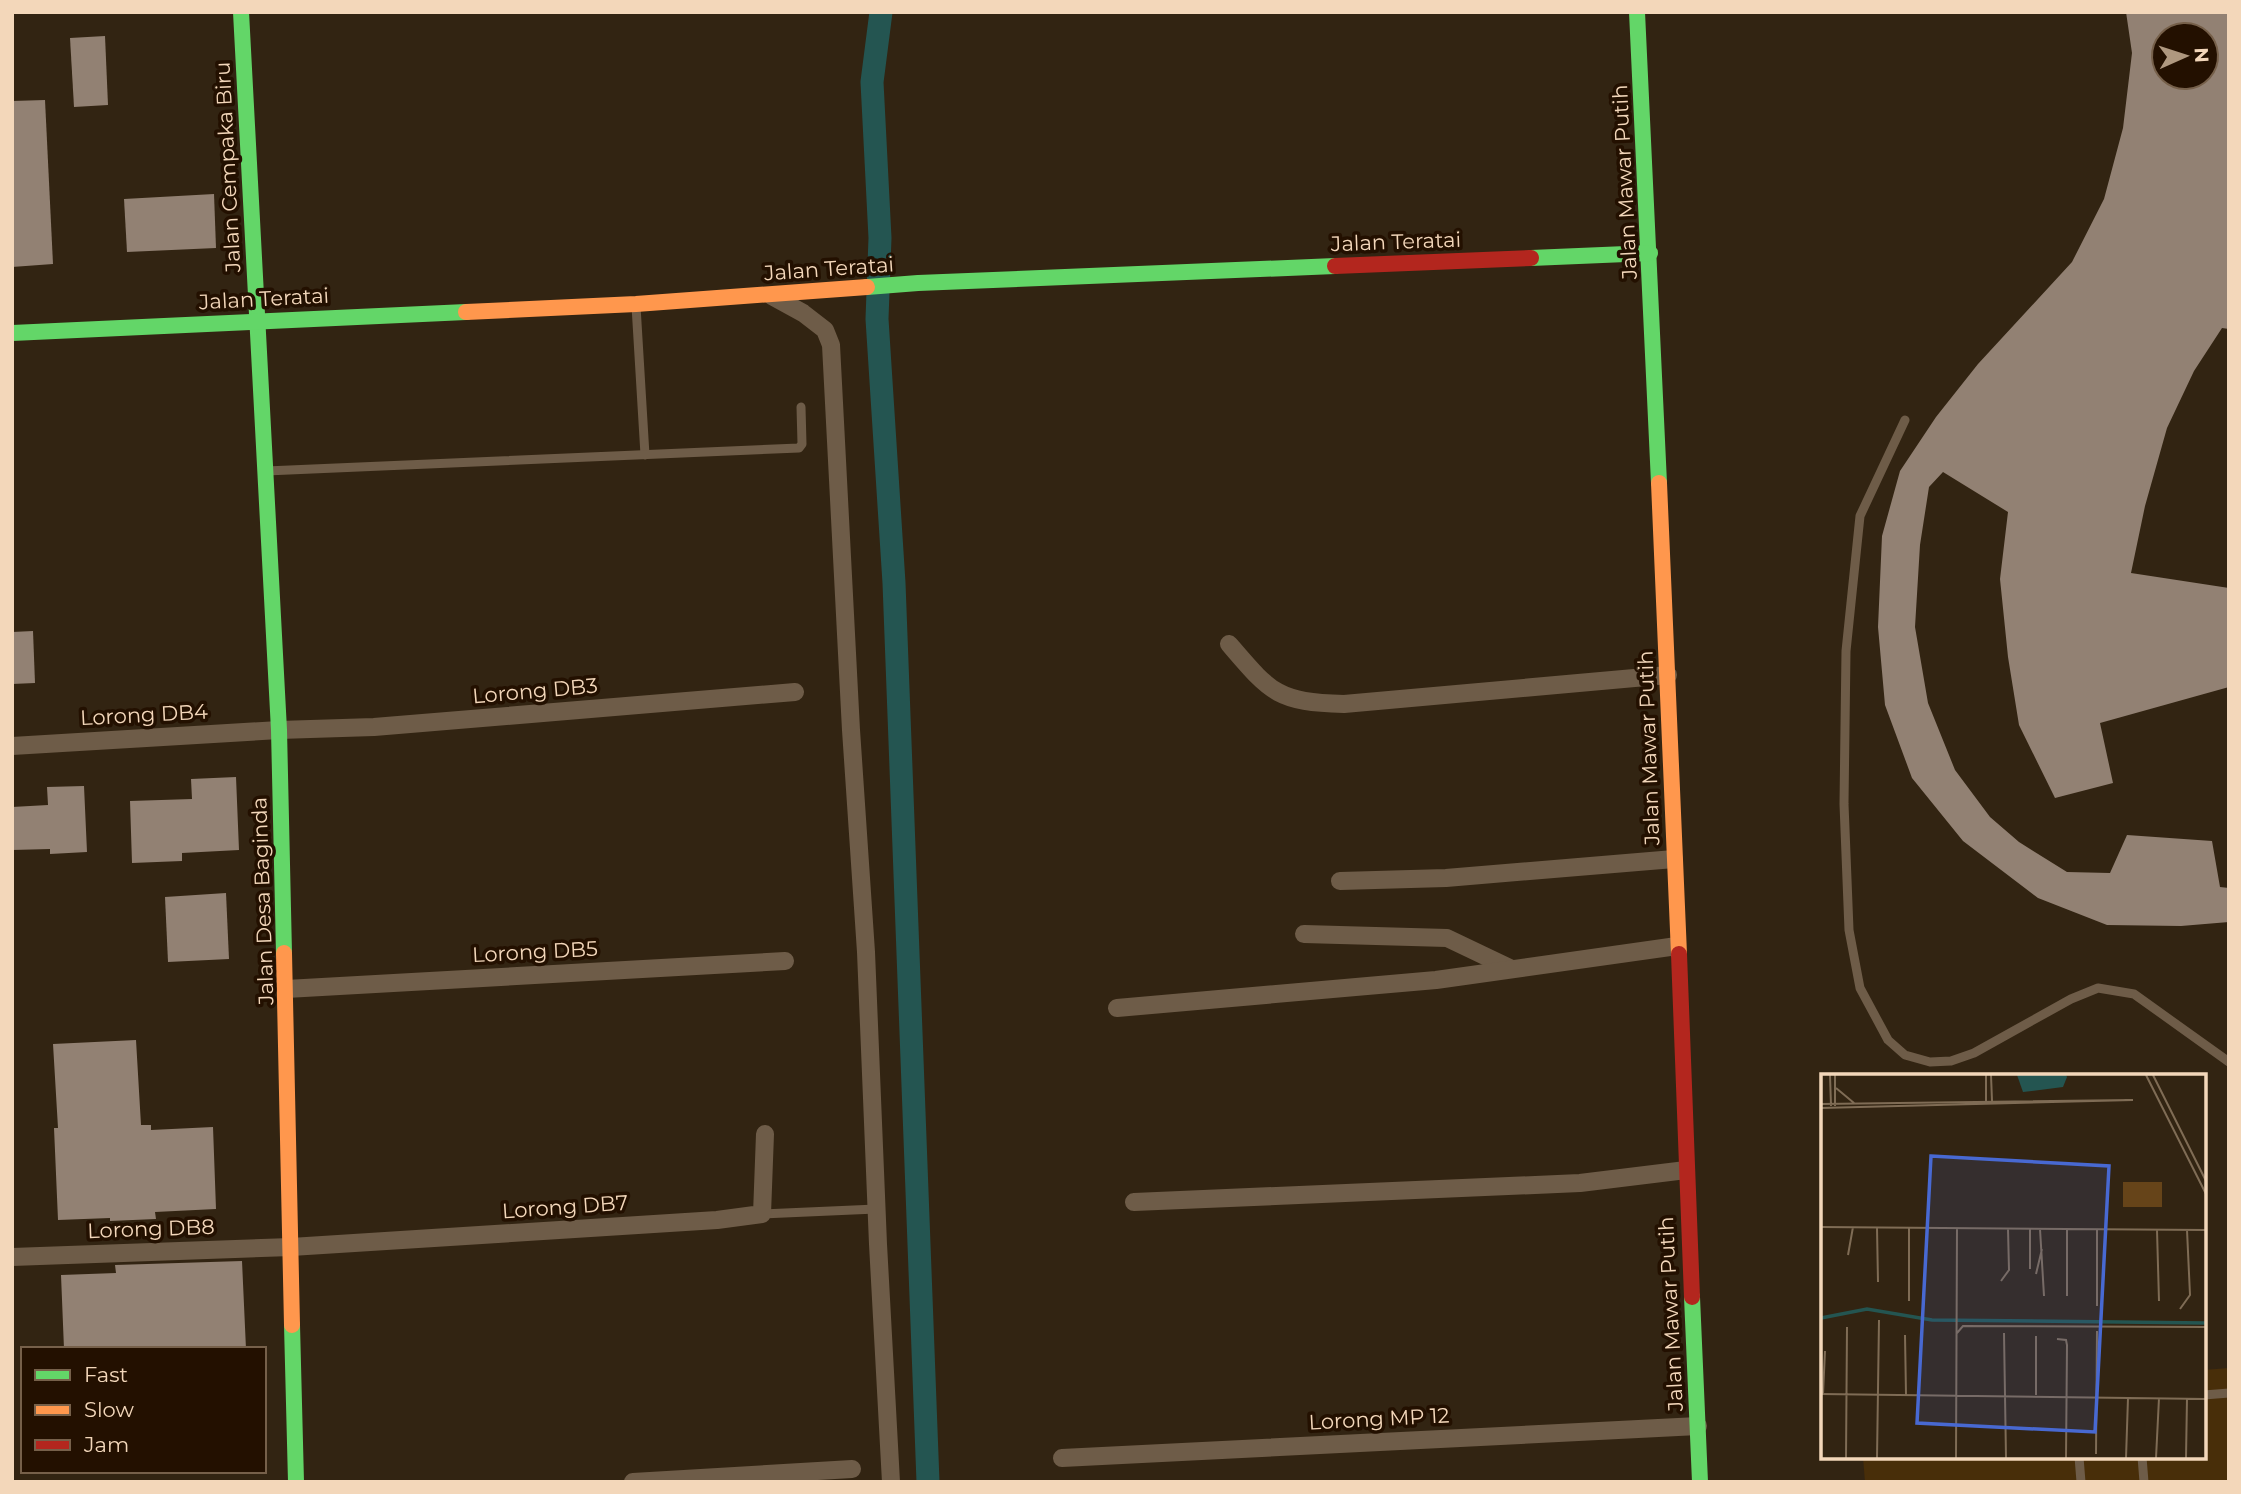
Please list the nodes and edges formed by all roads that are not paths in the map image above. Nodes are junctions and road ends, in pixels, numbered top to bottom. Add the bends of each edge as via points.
1 (241, 12) edge
2 (1637, 12) edge
3 (1650, 253) junction
4 (769, 295) junction
5 (636, 304) junction
6 (257, 320) junction
7 (12, 332) edge
8 (801, 407) dead end
9 (1905, 420) dead end
10 (645, 455) junction
11 (266, 471) junction
12 (1229, 644) dead end
13 (1668, 675) junction
14 (795, 692) dead end
15 (279, 730) junction
16 (12, 746) edge
17 (1674, 859) junction
18 (1340, 881) dead end
19 (1304, 934) dead end
20 (1677, 946) junction
21 (785, 961) dead end
22 (1512, 969) junction
23 (286, 989) junction
24 (1117, 1008) dead end
25 (2229, 1062) edge
26 (765, 1134) dead end
27 (1686, 1170) junction
28 (1134, 1202) dead end
29 (876, 1209) junction
30 (762, 1214) junction
31 (291, 1247) junction
32 (12, 1257) edge
33 (2229, 1393) edge
34 (2206, 1395) edge
35 (1698, 1426) junction
36 (1062, 1458) dead end
37 (2079, 1459) edge
38 (2143, 1459) edge
39 (852, 1469) dead end
40 (296, 1482) edge
41 (633, 1482) edge
42 (891, 1482) edge
43 (1700, 1482) edge
44 (2081, 1482) edge
45 (2144, 1482) edge

1 - 6 street, Jalan Cempaka Biru
2 - 3 street, Jalan Mawar Putih
3 - 4 street, Jalan Teratai via 918,283
3 - 13 street, Jalan Mawar Putih
4 - 5 street, Jalan Teratai
4 - 29 street via 825,330 831,345
5 - 6 street, Jalan Teratai
5 - 10 lane
6 - 7 street, Jalan Teratai
6 - 11 street, Jalan Desa Baginda
8 - 10 lane via 799,448
9 - 25 lane via 1860,516 1846,651 1844,804 1849,930 1860,988 1888,1040 1905,1055 1930,1062 1974,1053 2098,988 2134,993
10 - 11 lane
11 - 15 street, Jalan Desa Baginda
12 - 13 street via 1276,693 1320,703
13 - 17 street, Jalan Mawar Putih
14 - 15 street, Lorong DB3 via 374,727
15 - 16 street, Lorong DB4
15 - 23 street, Jalan Desa Baginda
17 - 18 street via 1446,878
17 - 20 street, Jalan Mawar Putih
19 - 22 street via 1447,938
20 - 22 street
20 - 27 street, Jalan Mawar Putih
21 - 23 street, Lorong DB5
22 - 24 street
23 - 31 street, Jalan Desa Baginda
26 - 30 street
27 - 28 street via 1580,1182
27 - 35 street, Jalan Mawar Putih
29 - 30 lane
29 - 42 street
30 - 31 street, Lorong DB7
31 - 32 street, Lorong DB8
31 - 40 street, Jalan Desa Baginda
33 - 34 lane
35 - 36 street, Lorong MP 12
35 - 43 street, Jalan Mawar Putih
37 - 44 lane
38 - 45 lane
39 - 41 street

